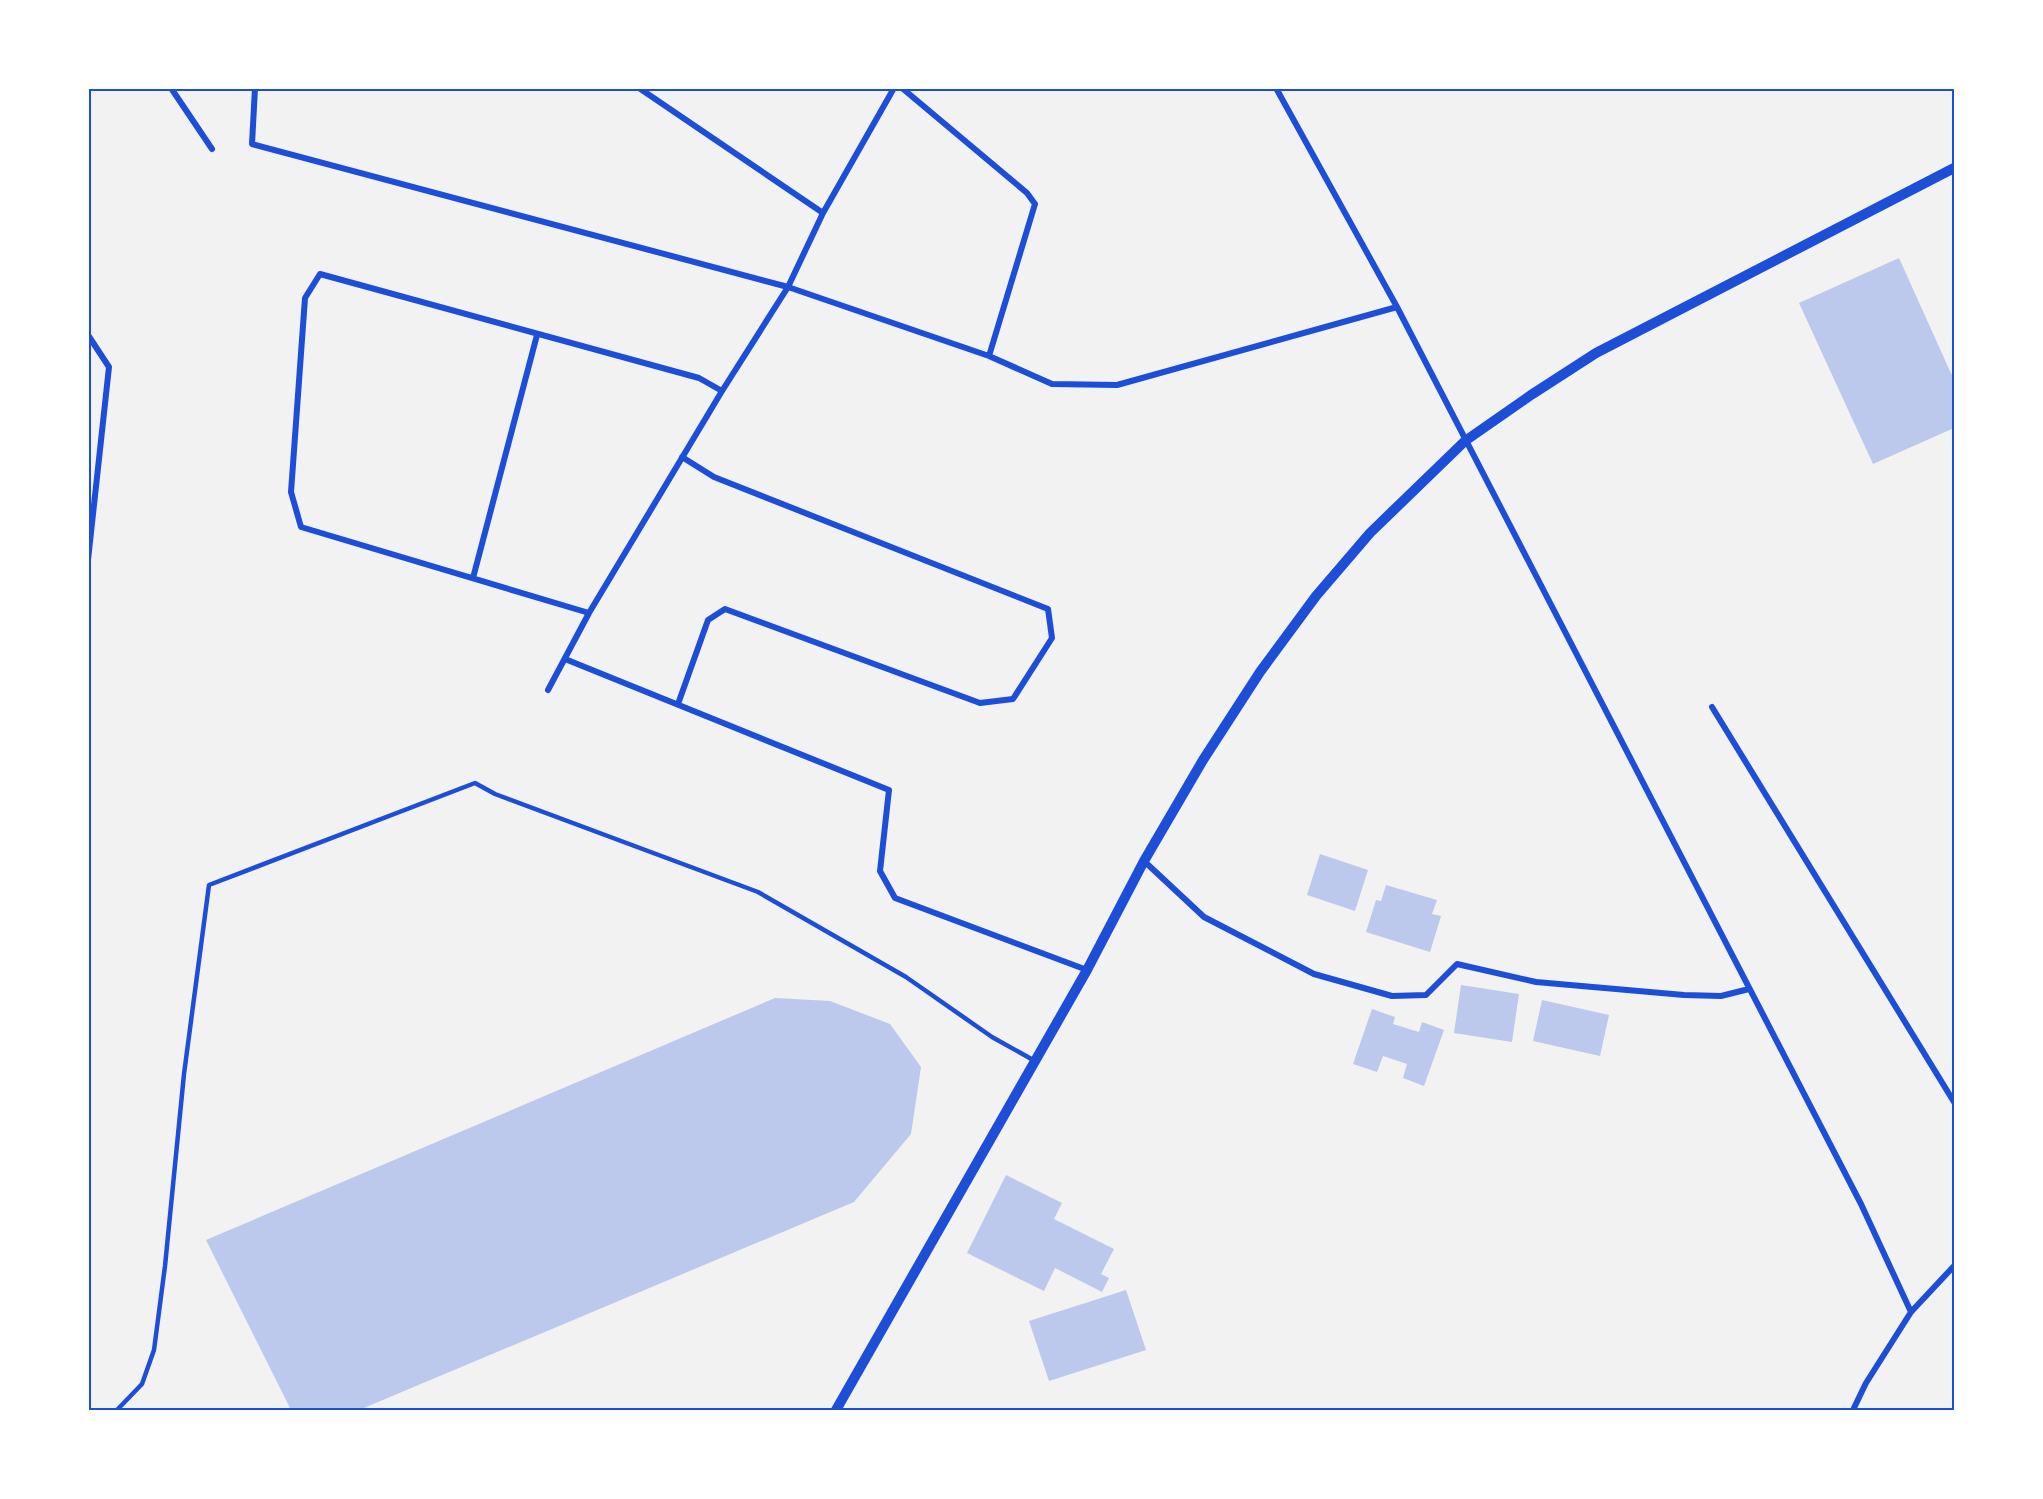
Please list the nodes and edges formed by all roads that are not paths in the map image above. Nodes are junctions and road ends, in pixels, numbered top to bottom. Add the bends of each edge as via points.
1 (171, 88) edge
2 (255, 88) edge
3 (639, 88) edge
4 (894, 88) edge
5 (902, 88) edge
6 (1276, 88) edge
7 (212, 149) dead end
8 (1954, 168) edge
9 (822, 213) junction
10 (788, 287) junction
11 (1397, 307) junction
12 (88, 335) edge
13 (537, 335) junction
14 (989, 356) junction
15 (722, 391) junction
16 (1466, 441) junction
17 (682, 457) junction
18 (88, 560) edge
19 (473, 578) junction
20 (589, 613) junction
21 (565, 659) junction
22 (548, 690) dead end
23 (678, 704) junction
24 (1712, 707) dead end
25 (1144, 861) junction
26 (1087, 970) junction
27 (1749, 989) junction
28 (1035, 1061) junction
29 (1954, 1102) edge
30 (1954, 1266) edge
31 (1911, 1312) junction
32 (117, 1410) edge
33 (836, 1410) edge
34 (1853, 1410) edge

1 - 7 street
2 - 10 street via 252,144
3 - 9 street
4 - 9 street
5 - 14 street via 1027,193 1035,204
6 - 11 street
8 - 16 street via 1596,352
9 - 10 street
10 - 14 street
10 - 15 street
11 - 14 street via 1117,385 1052,384
11 - 16 street
12 - 18 street via 109,367
13 - 15 street via 699,378
13 - 19 street
13 - 19 street via 320,274 305,298 291,492 301,527
15 - 17 street
16 - 25 street via 1370,533 1316,596 1260,672
16 - 27 street
17 - 20 street
17 - 23 street via 714,477 1048,609 1052,638 1013,699 980,703 725,609 708,620
19 - 20 street
20 - 21 street
21 - 22 street
21 - 23 street
23 - 26 street via 889,790 880,871 895,898
24 - 29 street
25 - 26 street
25 - 27 street via 1204,916 1314,974 1392,996 1426,995 1457,964 1536,982 1684,995 1721,996
26 - 28 street
27 - 31 street via 1861,1204
28 - 32 lane via 906,977 758,892 495,794 475,783 209,885 154,1350 142,1384
28 - 33 street
30 - 31 street
31 - 34 street

